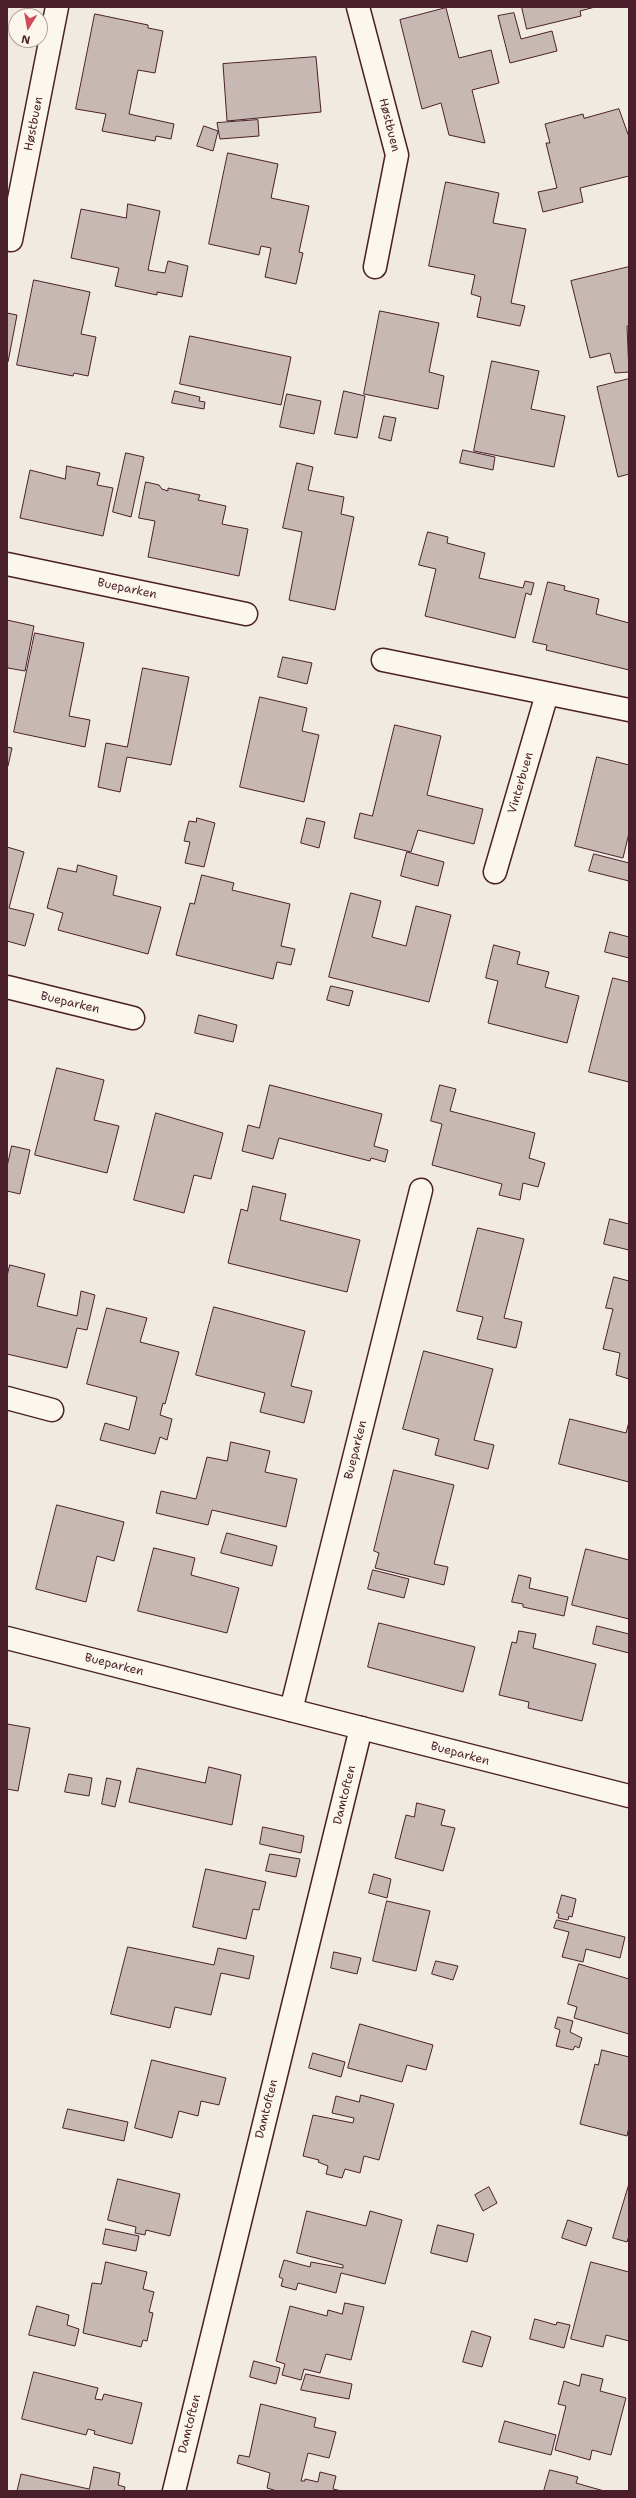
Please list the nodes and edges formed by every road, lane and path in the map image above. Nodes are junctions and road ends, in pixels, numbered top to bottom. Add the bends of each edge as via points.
1 (57, 7) edge
2 (358, 7) edge
3 (11, 240) dead end
4 (375, 267) dead end
5 (7, 564) edge
6 (246, 614) dead end
7 (383, 660) dead end
8 (546, 694) junction
9 (629, 710) edge
10 (494, 872) dead end
11 (7, 987) edge
12 (134, 1018) dead end
13 (421, 1190) dead end
14 (7, 1398) edge
15 (52, 1410) dead end
16 (7, 1638) edge
17 (291, 1710) junction
18 (361, 1728) junction
19 (629, 1796) edge
20 (174, 2491) edge

1 - 3 street, Høstbuen
2 - 4 street, Høstbuen via 397,156
5 - 6 street, Bueparken
7 - 8 street
8 - 9 street
8 - 10 street, Vinterbuen
11 - 12 street, Bueparken
13 - 17 street, Bueparken
14 - 15 street
16 - 17 street, Bueparken
17 - 18 street, Bueparken
18 - 19 street, Bueparken
18 - 20 street, Damtoften

